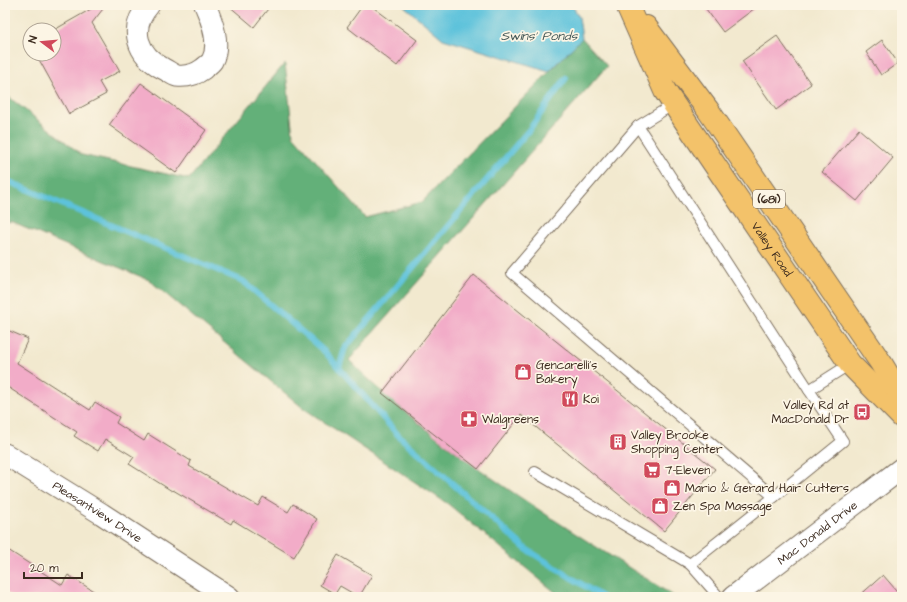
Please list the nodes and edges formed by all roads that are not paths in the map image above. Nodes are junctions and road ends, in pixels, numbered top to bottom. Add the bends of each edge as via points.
1 (149, 5) edge
2 (206, 5) edge
3 (628, 5) edge
4 (674, 104) junction
5 (638, 126) junction
6 (850, 364) junction
7 (809, 390) junction
8 (902, 398) edge
9 (902, 417) edge
10 (5, 454) edge
11 (902, 468) edge
12 (535, 472) dead end
13 (774, 497) junction
14 (690, 564) junction
15 (229, 597) edge
16 (719, 597) edge
17 (733, 597) edge

1 - 2 street via 142,13 137,30 139,48 152,63 176,76 196,75 212,61 216,48 214,25
3 - 4 main road, Valley Road / (681) via 665,91
3 - 8 main road, Valley Road / (681) via 686,78 881,363
4 - 5 lane
4 - 6 main road, Valley Road / (681)
5 - 7 lane
5 - 13 lane via 512,273
6 - 7 lane
6 - 9 main road, Valley Road / (681)
7 - 13 lane via 844,441
10 - 15 street, Pleasantview Drive
11 - 17 street, Mac Donald Drive
12 - 14 lane
13 - 14 lane
14 - 16 lane

